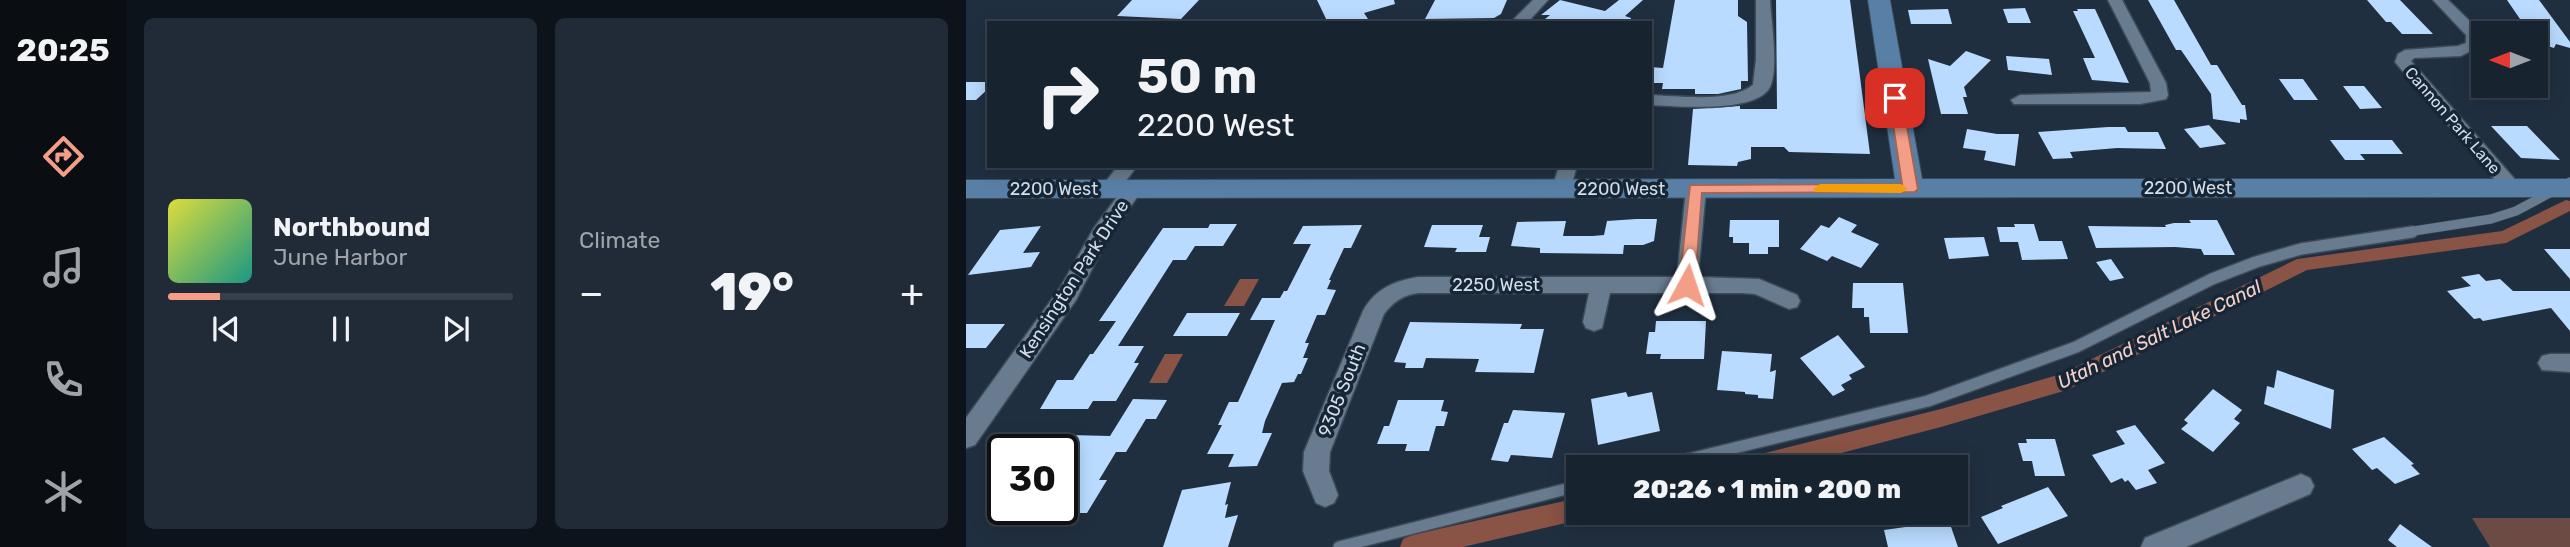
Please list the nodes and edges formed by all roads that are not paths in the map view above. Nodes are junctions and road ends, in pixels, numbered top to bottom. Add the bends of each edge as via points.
1 (1541, 0) edge
2 (1763, 0) edge
3 (1879, 0) edge
4 (2115, 0) edge
5 (2440, 0) edge
6 (1520, 21) edge
7 (1652, 100) edge
8 (2020, 100) dead end
9 (1565, 178) edge
10 (1124, 182) edge
11 (2566, 186) edge
12 (2512, 188) junction
13 (966, 189) edge
14 (1696, 189) junction
15 (1910, 189) junction
16 (1601, 285) junction
17 (1687, 285) junction
18 (1392, 292) joint
19 (1789, 301) dead end
20 (1594, 322) dead end
21 (966, 437) edge
22 (1705, 455) edge
23 (2301, 486) dead end
24 (1566, 489) edge
25 (1325, 495) dead end
26 (2168, 545) edge
27 (1339, 547) edge

1 - 6 street
2 - 7 street via 1763,80 1755,92 1729,100
3 - 15 street
4 - 8 street via 2160,95
5 - 12 street, Cannon Park Lane via 2474,34 2474,45 2460,51 2411,53 2403,62
9 - 10 street, 2200 West
9 - 14 street, 2200 West
10 - 13 street, 2200 West
10 - 21 street, Kensington Park Drive via 1068,294
11 - 12 street, 2200 West
11 - 22 lane via 2491,219 2301,248 2256,262 2076,347 1928,401
12 - 15 street, 2200 West
14 - 15 street, 2200 West
14 - 17 street
16 - 17 street, 2250 West
16 - 18 street, 2250 West via 1418,285
16 - 20 street
17 - 19 street, 2250 West via 1751,285
18 - 25 street, 9305 South via 1374,311 1320,442 1317,471
23 - 26 street
24 - 27 lane

